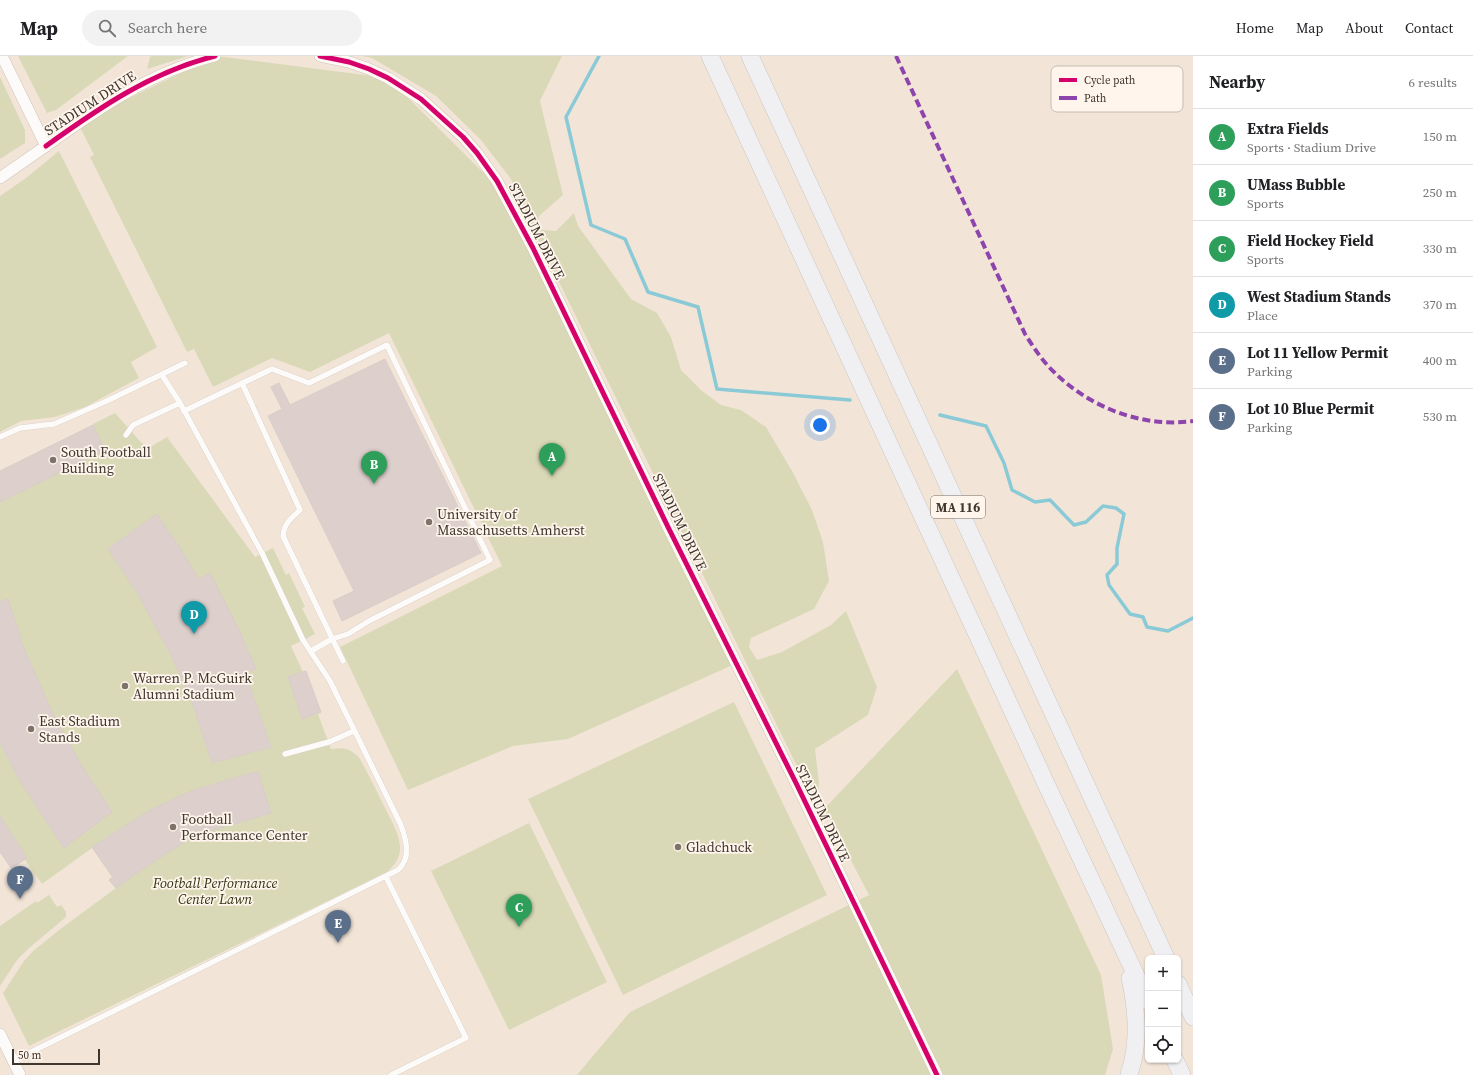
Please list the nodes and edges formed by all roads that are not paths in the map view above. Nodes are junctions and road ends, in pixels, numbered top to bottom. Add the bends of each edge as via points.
1 (2, 56) edge
2 (215, 56) edge
3 (320, 56) edge
4 (710, 56) edge
5 (750, 56) edge
6 (46, 146) junction
7 (0, 178) edge
8 (185, 363) dead end
9 (162, 375) junction
10 (242, 383) junction
11 (180, 403) junction
12 (184, 411) junction
13 (126, 435) dead end
14 (0, 438) edge
15 (332, 639) junction
16 (311, 651) junction
17 (343, 661) dead end
18 (354, 731) junction
19 (285, 754) dead end
20 (386, 876) junction
21 (1125, 951) junction
22 (1165, 955) edge
23 (1181, 991) edge
24 (1145, 994) edge
25 (1193, 1017) edge
26 (0, 1034) edge
27 (13, 1061) junction
28 (1176, 1063) edge
29 (20, 1075) edge
30 (391, 1075) edge
31 (937, 1075) edge
32 (1129, 1075) edge
33 (1182, 1075) edge

1 - 6 street, STADIUM DRIVE
2 - 6 street, STADIUM DRIVE via 148,80
3 - 31 street, STADIUM DRIVE via 369,69 416,96 463,137 497,181 536,254
4 - 21 main road, MA 116
5 - 22 main road, MA 116
6 - 7 street, STADIUM DRIVE
8 - 9 lane
9 - 11 lane
9 - 14 lane via 54,424 20,428
10 - 12 lane
10 - 15 lane via 300,510 284,527 283,536
10 - 15 lane via 272,368 309,383 386,345 490,560 348,634
11 - 12 lane
11 - 13 lane via 133,426
12 - 16 lane via 262,553 303,640
15 - 16 lane
15 - 17 lane
16 - 18 lane via 330,681
18 - 19 lane via 329,742
18 - 20 lane via 405,836 407,853 402,867
20 - 27 lane
20 - 30 lane via 466,1038
21 - 24 main road, MA 116
21 - 32 main road via 1136,1022 1133,1060
23 - 25 main road
26 - 27 street
27 - 29 street
28 - 33 main road

